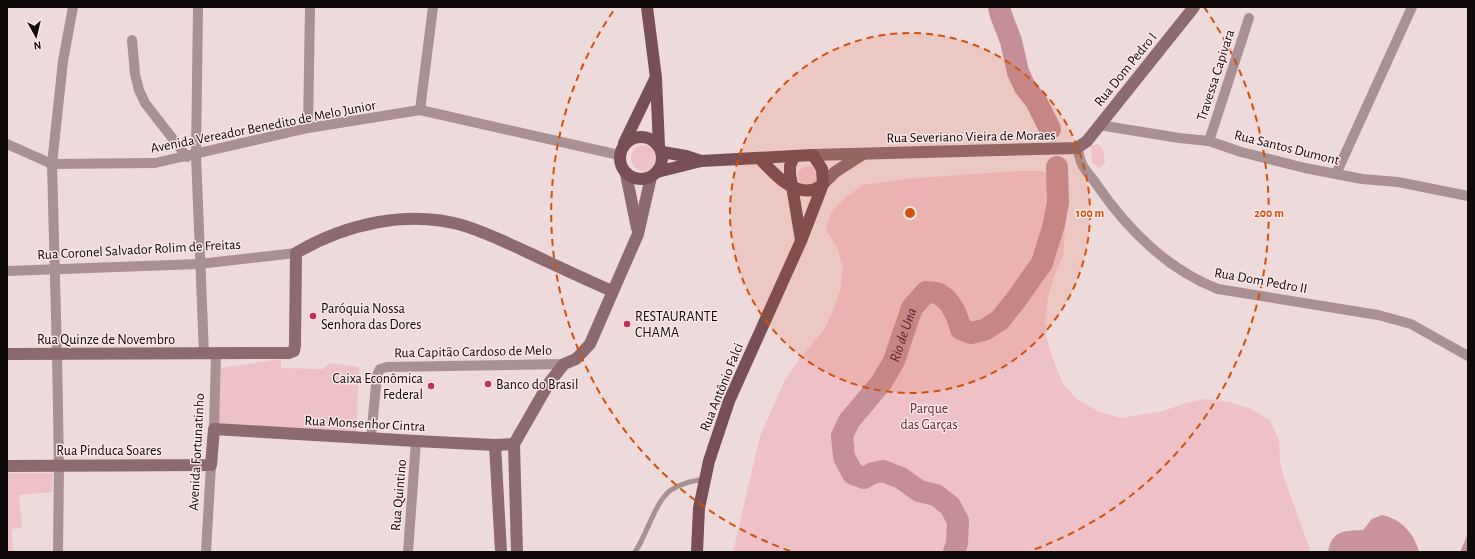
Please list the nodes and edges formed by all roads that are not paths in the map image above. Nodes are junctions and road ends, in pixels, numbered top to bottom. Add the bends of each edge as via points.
1 (73, 7) edge
2 (198, 7) edge
3 (310, 7) edge
4 (433, 7) edge
5 (647, 7) edge
6 (1194, 7) edge
7 (1412, 7) edge
8 (1249, 18) dead end
9 (132, 40) dead end
10 (656, 78) junction
11 (420, 110) junction
12 (1099, 125) junction
13 (308, 128) junction
14 (1209, 141) junction
15 (624, 143) junction
16 (7, 144) edge
17 (1077, 148) junction
18 (660, 149) junction
19 (866, 153) junction
20 (619, 155) junction
21 (813, 155) junction
22 (191, 156) junction
23 (794, 156) junction
24 (759, 158) junction
25 (701, 161) junction
26 (52, 164) junction
27 (626, 174) junction
28 (1336, 174) junction
29 (654, 175) junction
30 (823, 184) junction
31 (792, 187) junction
32 (1468, 196) edge
33 (638, 234) junction
34 (801, 241) junction
35 (296, 253) junction
36 (199, 264) junction
37 (55, 269) junction
38 (7, 271) edge
39 (612, 292) junction
40 (7, 354) edge
41 (57, 354) junction
42 (204, 354) junction
43 (216, 354) junction
44 (1468, 356) edge
45 (564, 364) junction
46 (214, 429) junction
47 (371, 438) junction
48 (416, 441) junction
49 (514, 444) junction
50 (495, 445) junction
51 (211, 465) junction
52 (7, 466) edge
53 (59, 466) junction
54 (705, 479) junction
55 (58, 552) edge
56 (206, 552) edge
57 (408, 552) edge
58 (501, 552) edge
59 (517, 552) edge
60 (635, 552) edge
61 (697, 552) edge

1 - 26 street via 63,61
2 - 22 street
3 - 13 street
4 - 11 street
5 - 10 main road
6 - 12 main road, Rua Dom Pedro I
7 - 28 street
8 - 14 street, Travessa Capivara
9 - 22 street via 135,74 145,103
10 - 15 main road
10 - 18 main road
11 - 13 street, Avenida Vereador Benedito de Melo Junior
11 - 20 street, Avenida Vereador Benedito de Melo Junior
12 - 14 street, Rua Santos Dumont
12 - 17 main road, Rua Dom Pedro I
13 - 22 street, Avenida Vereador Benedito de Melo Junior
14 - 28 street, Rua Santos Dumont via 1240,152
15 - 18 main road via 636,137 649,138
15 - 20 main road
16 - 26 street, Avenida Vereador Benedito de Melo Junior
17 - 19 main road, Rua Severiano Vieira de Moraes
17 - 44 street, Rua Dom Pedro II via 1082,165 1122,219 1155,250 1200,282 1218,289 1378,315 1411,324
18 - 25 main road, Rua Severiano Vieira de Moraes
18 - 29 main road via 661,166
19 - 21 main road, Rua Severiano Vieira de Moraes
19 - 30 main road, Rua Severiano Vieira de Moraes via 839,169
20 - 27 main road via 620,166
21 - 23 main road, Rua Severiano Vieira de Moraes
21 - 30 main road via 822,169
22 - 26 street, Avenida Vereador Benedito de Melo Junior via 156,163
22 - 36 street
23 - 24 main road, Rua Severiano Vieira de Moraes
23 - 31 main road via 790,166
24 - 25 main road, Rua Severiano Vieira de Moraes
24 - 31 main road, Rua Severiano Vieira de Moraes via 782,181
25 - 29 main road, Rua Severiano Vieira de Moraes
26 - 37 street
27 - 29 main road via 638,179
27 - 33 main road
28 - 32 street, Rua Santos Dumont via 1398,182
29 - 33 main road
30 - 31 main road, Rua Severiano Vieira de Moraes via 813,190
30 - 34 main road, Rua Antônio Falci
31 - 34 main road
33 - 39 main road
34 - 54 main road, Rua Antônio Falci via 729,401
35 - 36 street, Rua Coronel Salvador Rolim de Freitas
35 - 39 main road, Rua Coronel Salvador Rolim de Freitas via 340,232 368,224 425,219 464,226 501,240
35 - 43 main road via 294,351
36 - 37 street, Rua Coronel Salvador Rolim de Freitas
36 - 42 street
37 - 38 street, Rua Coronel Salvador Rolim de Freitas
37 - 41 street
39 - 45 main road via 590,344 576,359
40 - 41 main road, Rua Quinze de Novembro
41 - 42 main road, Rua Quinze de Novembro
41 - 53 street
42 - 43 main road
43 - 46 street, Avenida Fortunatinho
45 - 47 street, Rua Capitão Cardoso de Melo via 380,369 377,375
45 - 49 main road via 545,390
46 - 47 main road, Rua Monsenhor Cintra
46 - 51 main road, Avenida Fortunatinho
47 - 48 main road, Rua Monsenhor Cintra
48 - 50 main road, Rua Monsenhor Cintra
48 - 57 street, Rua Quintino
49 - 50 main road, Rua Monsenhor Cintra
49 - 59 main road
50 - 58 main road
51 - 53 main road, Rua Pinduca Soares
51 - 56 street, Avenida Fortunatinho
52 - 53 main road, Rua Pinduca Soares
53 - 55 street
54 - 60 lane via 670,490 656,509
54 - 61 main road, Rua Antônio Falci via 699,508

